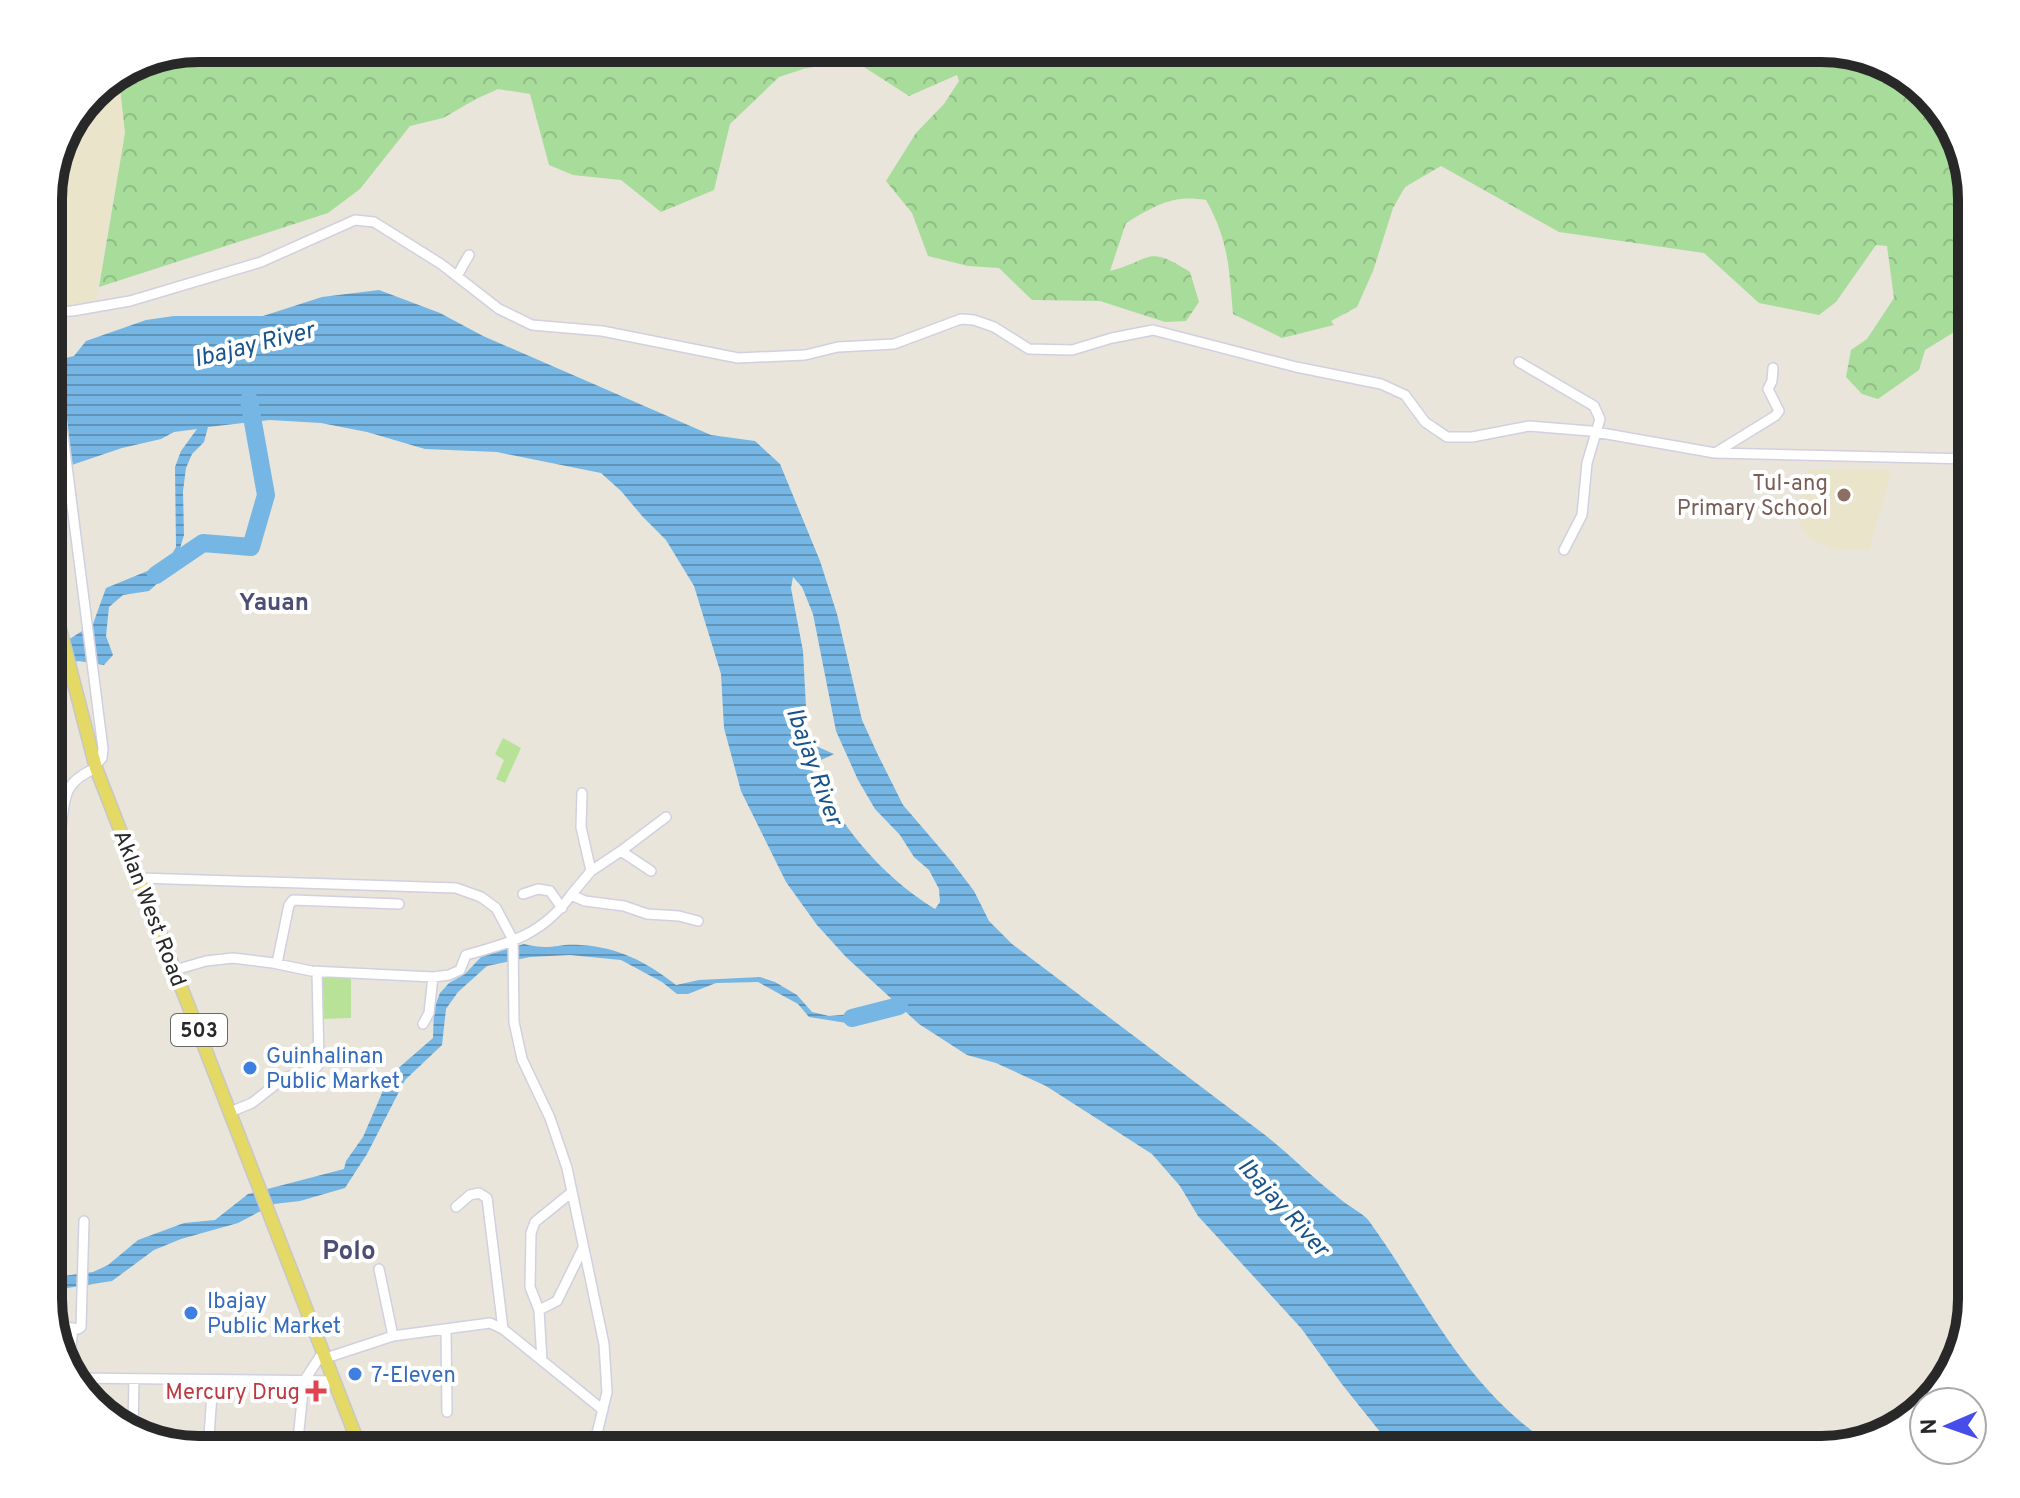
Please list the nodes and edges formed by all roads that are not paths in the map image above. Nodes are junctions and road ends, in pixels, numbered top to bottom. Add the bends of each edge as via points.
1 (469, 255) dead end
2 (457, 276) junction
3 (62, 313) edge
4 (1519, 362) dead end
5 (1773, 368) dead end
6 (62, 431) edge
7 (1597, 433) junction
8 (1715, 453) junction
9 (1958, 459) edge
10 (1564, 550) dead end
11 (62, 636) edge
12 (95, 767) junction
13 (582, 793) dead end
14 (666, 817) dead end
15 (62, 821) edge
16 (621, 851) junction
17 (591, 871) junction
18 (651, 871) dead end
19 (140, 878) junction
20 (523, 894) dead end
21 (571, 895) junction
22 (399, 904) dead end
23 (562, 908) junction
24 (698, 921) dead end
25 (513, 940) junction
26 (277, 963) junction
27 (175, 970) junction
28 (317, 971) junction
29 (433, 977) junction
30 (423, 1024) dead end
31 (230, 1112) junction
32 (572, 1192) junction
33 (456, 1207) dead end
34 (84, 1221) dead end
35 (583, 1248) junction
36 (379, 1269) dead end
37 (539, 1310) junction
38 (66, 1327) edge
39 (73, 1328) junction
40 (503, 1329) junction
41 (446, 1330) junction
42 (393, 1336) junction
43 (71, 1347) edge
44 (324, 1355) junction
45 (542, 1361) junction
46 (88, 1378) edge
47 (134, 1379) junction
48 (213, 1380) junction
49 (304, 1381) junction
50 (335, 1381) junction
51 (603, 1410) junction
52 (447, 1412) dead end
53 (133, 1418) edge
54 (209, 1436) edge
55 (298, 1436) edge
56 (356, 1436) edge
57 (596, 1436) edge

1 - 2 street
2 - 3 street via 374,222 355,220 261,262 130,301
2 - 7 street via 499,309 532,325 602,331 738,358 894,344 961,319 994,327 1029,349 1072,350 1153,330 1381,384 1405,395 1425,422 1447,437 1529,426
4 - 7 street via 1594,406 1600,419
5 - 8 street via 1768,389 1779,411
6 - 12 street via 103,749
7 - 8 street
7 - 10 street via 1587,463 1582,515
8 - 9 street
11 - 12 main road, Aklan West Road / 503
12 - 15 street via 74,779
12 - 19 main road, Aklan West Road / 503
13 - 17 street via 581,827
14 - 16 street
16 - 17 street
16 - 18 street
17 - 21 street
19 - 25 street via 456,888 496,908
19 - 27 main road, Aklan West Road / 503
20 - 23 street via 550,891
21 - 23 street
21 - 24 street
22 - 26 street via 293,900
23 - 25 street via 545,925
25 - 29 street via 466,955 457,973
25 - 32 street via 514,1022 522,1059 550,1118
26 - 27 street via 233,958
26 - 28 street
27 - 31 main road, Aklan West Road / 503
28 - 29 street
28 - 31 street via 319,1064 284,1078 252,1103
29 - 30 street
31 - 44 main road, Aklan West Road / 503
32 - 35 street
32 - 37 street via 535,1222 531,1233 530,1287
33 - 40 street via 470,1195 487,1198
34 - 39 street via 81,1327
35 - 37 street via 557,1301
35 - 51 street via 604,1344
36 - 42 street
37 - 45 street
38 - 39 street
39 - 43 street
40 - 41 street via 490,1323
40 - 45 street
41 - 42 street
41 - 52 street
42 - 44 street
44 - 49 street
44 - 50 main road, Aklan West Road / 503
45 - 51 street
46 - 47 street
47 - 48 street
47 - 53 street
48 - 49 street
48 - 54 street
49 - 50 street
49 - 55 street
50 - 56 main road, Aklan West Road / 503
51 - 57 street

